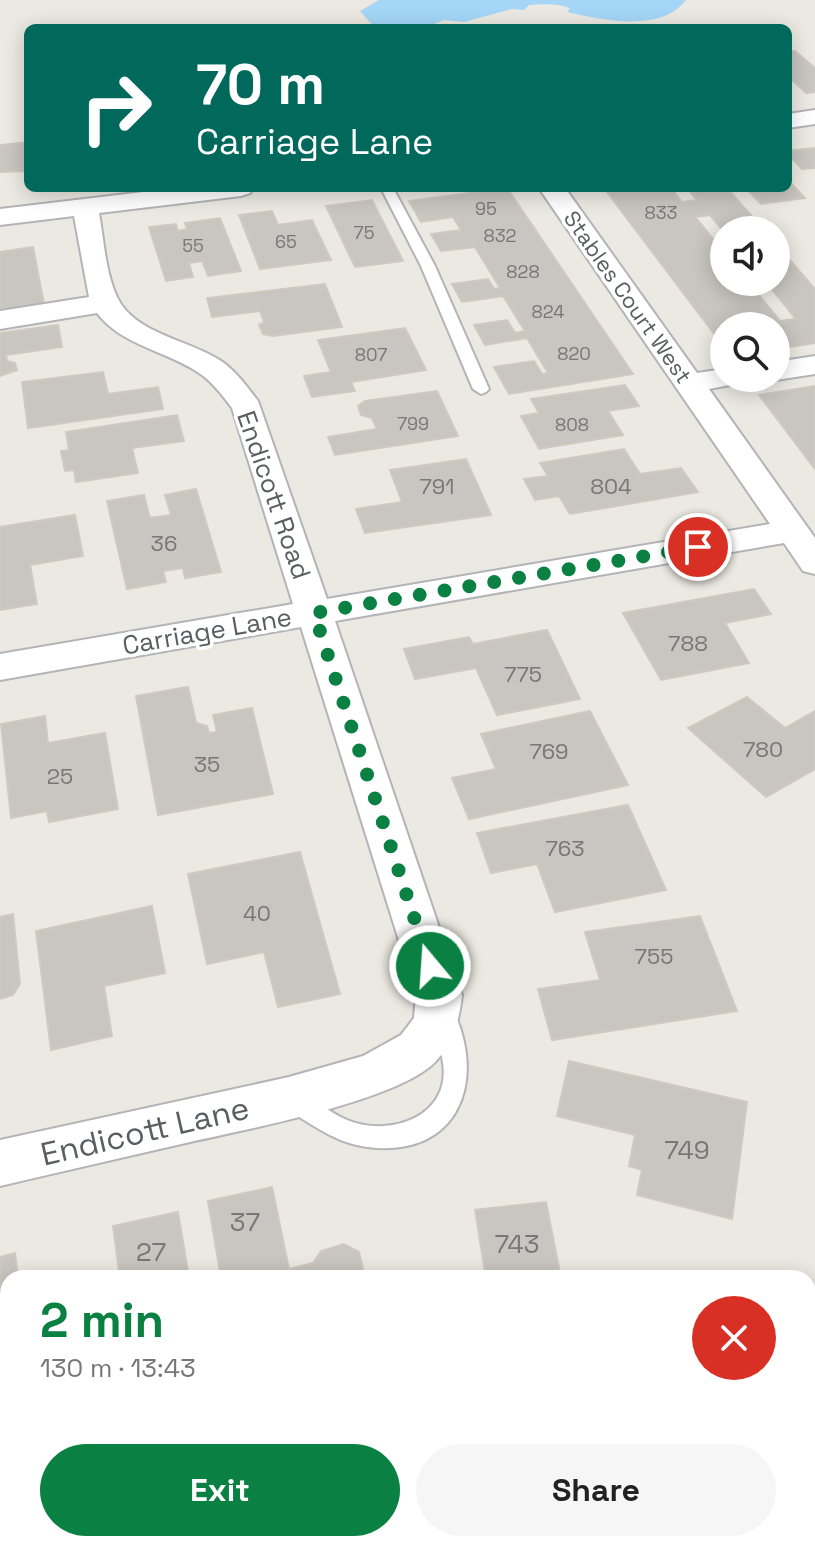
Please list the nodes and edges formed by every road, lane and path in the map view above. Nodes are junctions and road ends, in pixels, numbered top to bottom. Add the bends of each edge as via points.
1 (815, 117) edge
2 (792, 120) edge
3 (208, 192) edge
4 (389, 192) edge
5 (555, 192) edge
6 (85, 207) junction
7 (0, 217) edge
8 (105, 303) junction
9 (0, 320) edge
10 (815, 365) edge
11 (790, 369) edge
12 (710, 380) edge
13 (688, 383) junction
14 (481, 389) dead end
15 (792, 531) junction
16 (815, 563) edge
17 (314, 613) junction
18 (0, 667) edge
19 (439, 995) junction
20 (289, 1098) junction
21 (0, 1163) edge

1 - 2 street
3 - 6 street
4 - 14 lane
5 - 13 street, Stables Court West
6 - 7 street
6 - 8 street
8 - 9 street
8 - 17 street, Endicott Road via 118,318 152,339 210,366 247,408
10 - 11 street
12 - 13 street
13 - 15 street, Stables Court West
15 - 16 street, Stables Court West
15 - 17 street, Carriage Lane
17 - 18 street, Carriage Lane
17 - 19 street, Endicott Road
19 - 20 street, Endicott Lane via 436,1023 418,1049 374,1074
19 - 20 lane via 457,1079 447,1110 428,1125 404,1136 372,1137 349,1132
20 - 21 street, Endicott Lane

